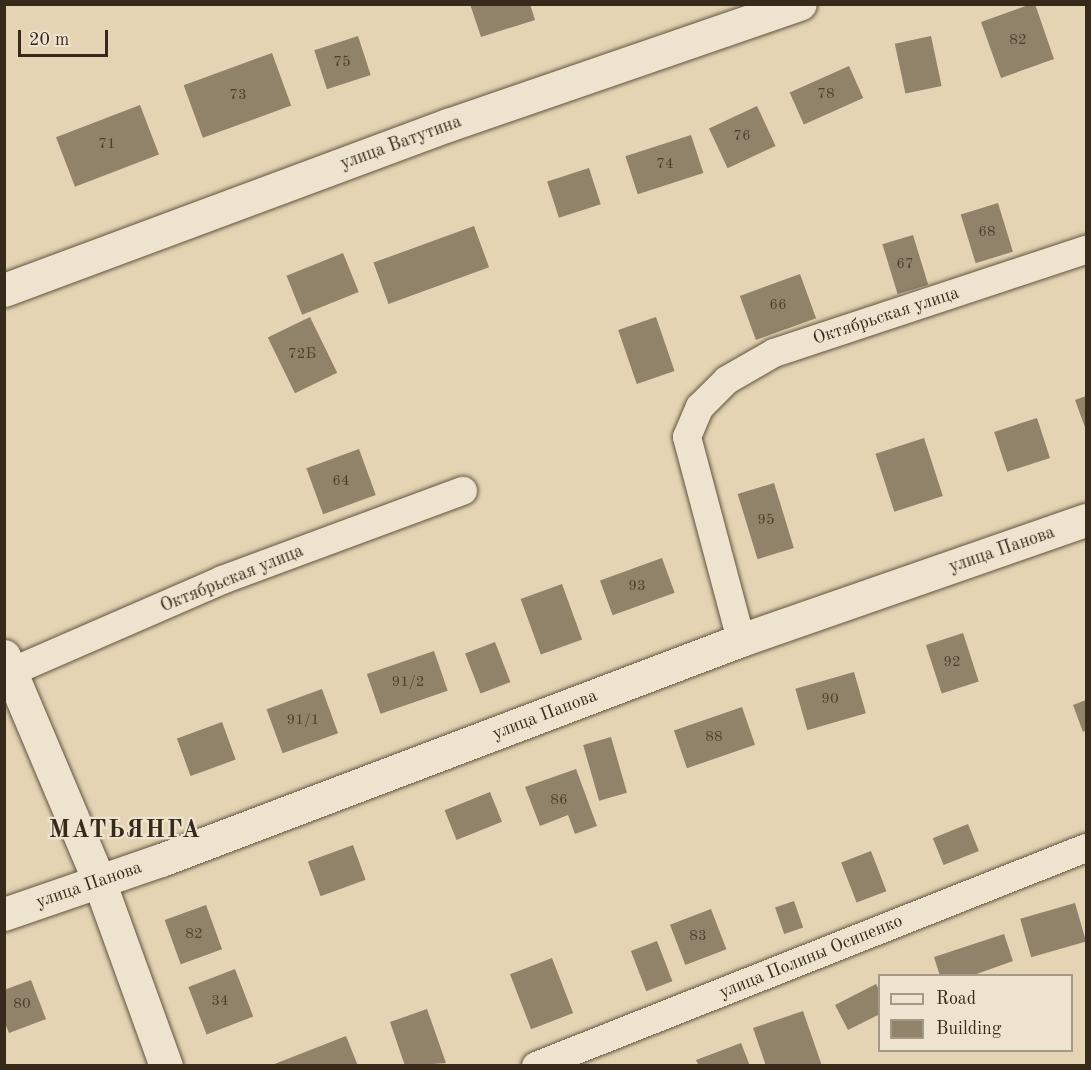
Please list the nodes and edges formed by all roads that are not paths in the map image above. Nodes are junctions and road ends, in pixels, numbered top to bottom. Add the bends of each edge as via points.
1 (800, 4) edge
2 (1086, 250) edge
3 (4, 290) edge
4 (463, 491) dead end
5 (1086, 520) edge
6 (741, 640) junction
7 (7, 668) edge
8 (1086, 848) edge
9 (99, 881) junction
10 (4, 914) edge
11 (166, 1065) edge
12 (536, 1065) edge

1 - 3 street, улица Ватутина via 448,125
2 - 6 street, Октябрьская улица via 774,352 727,380 700,407 687,437
4 - 7 street, Октябрьская улица via 222,579
5 - 6 street, улица Панова
6 - 9 street, улица Панова
7 - 9 street
8 - 12 street, улица Полины Осипенко
9 - 10 street, улица Панова
9 - 11 street

